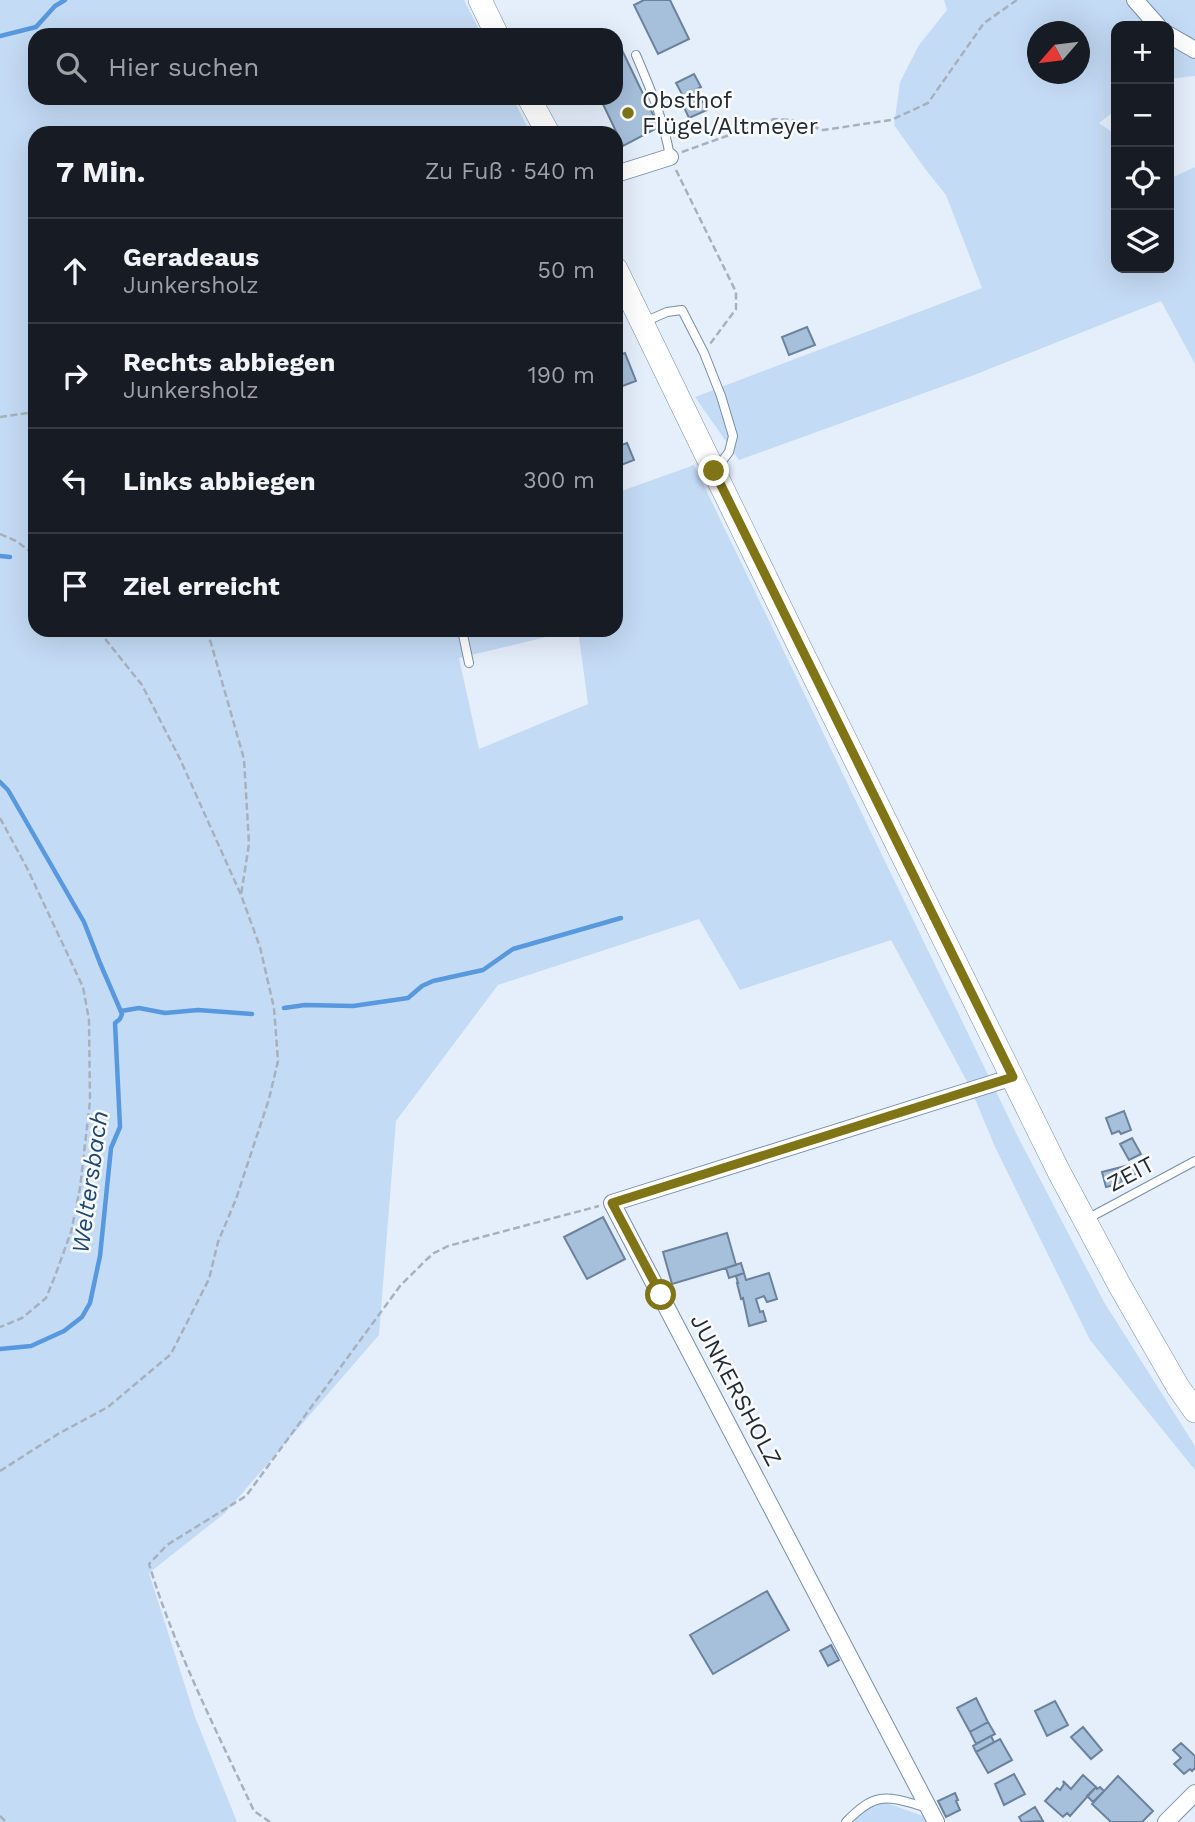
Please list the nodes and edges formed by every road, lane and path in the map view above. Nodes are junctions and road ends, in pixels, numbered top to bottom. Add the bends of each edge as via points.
1 (480, 0) edge
2 (1017, 0) edge
3 (1135, 0) edge
4 (1154, 21) edge
5 (494, 28) edge
6 (1174, 37) edge
7 (1195, 50) edge
8 (636, 55) dead end
9 (533, 105) edge
10 (544, 126) edge
11 (670, 157) junction
12 (623, 172) edge
13 (623, 287) edge
14 (642, 323) junction
15 (704, 353) junction
16 (28, 413) edge
17 (0, 417) edge
18 (714, 471) junction
19 (0, 534) edge
20 (28, 550) edge
21 (104, 637) edge
22 (208, 637) edge
23 (463, 637) edge
24 (469, 663) dead end
25 (0, 818) edge
26 (241, 895) junction
27 (1013, 1077) junction
28 (1195, 1161) edge
29 (612, 1203) junction
30 (1084, 1220) junction
31 (0, 1327) edge
32 (1195, 1412) edge
33 (0, 1471) edge
34 (1195, 1793) edge
35 (932, 1815) edge
36 (0, 1816) edge
37 (6, 1822) edge
38 (270, 1822) edge
39 (846, 1822) edge
40 (1166, 1822) edge

1 - 5 main road
2 - 11 path via 984,23 928,103 891,120 823,130 774,119
3 - 4 street
6 - 7 street
8 - 11 lane via 659,108
9 - 10 main road
11 - 12 street
11 - 15 path via 736,292 736,309
13 - 14 main road
14 - 15 lane via 682,310
14 - 18 main road
15 - 18 lane via 733,436 729,452
16 - 17 path
18 - 27 main road
19 - 20 path
21 - 26 path via 142,685
22 - 26 path via 244,758 249,844
23 - 24 lane
25 - 31 path via 83,988 89,1020 90,1101 80,1188 55,1276 46,1298 22,1318
26 - 33 path via 260,947 274,1008 278,1061 209,1279 171,1354 108,1407
27 - 29 street
27 - 30 main road
28 - 30 lane, ZEIT
29 - 35 street, JUNKERSHOLZ
29 - 38 path via 434,1253 400,1286 246,1496 167,1545 149,1564 200,1696 254,1811
30 - 32 main road
34 - 40 street
35 - 39 lane via 884,1798 864,1804
36 - 37 path

